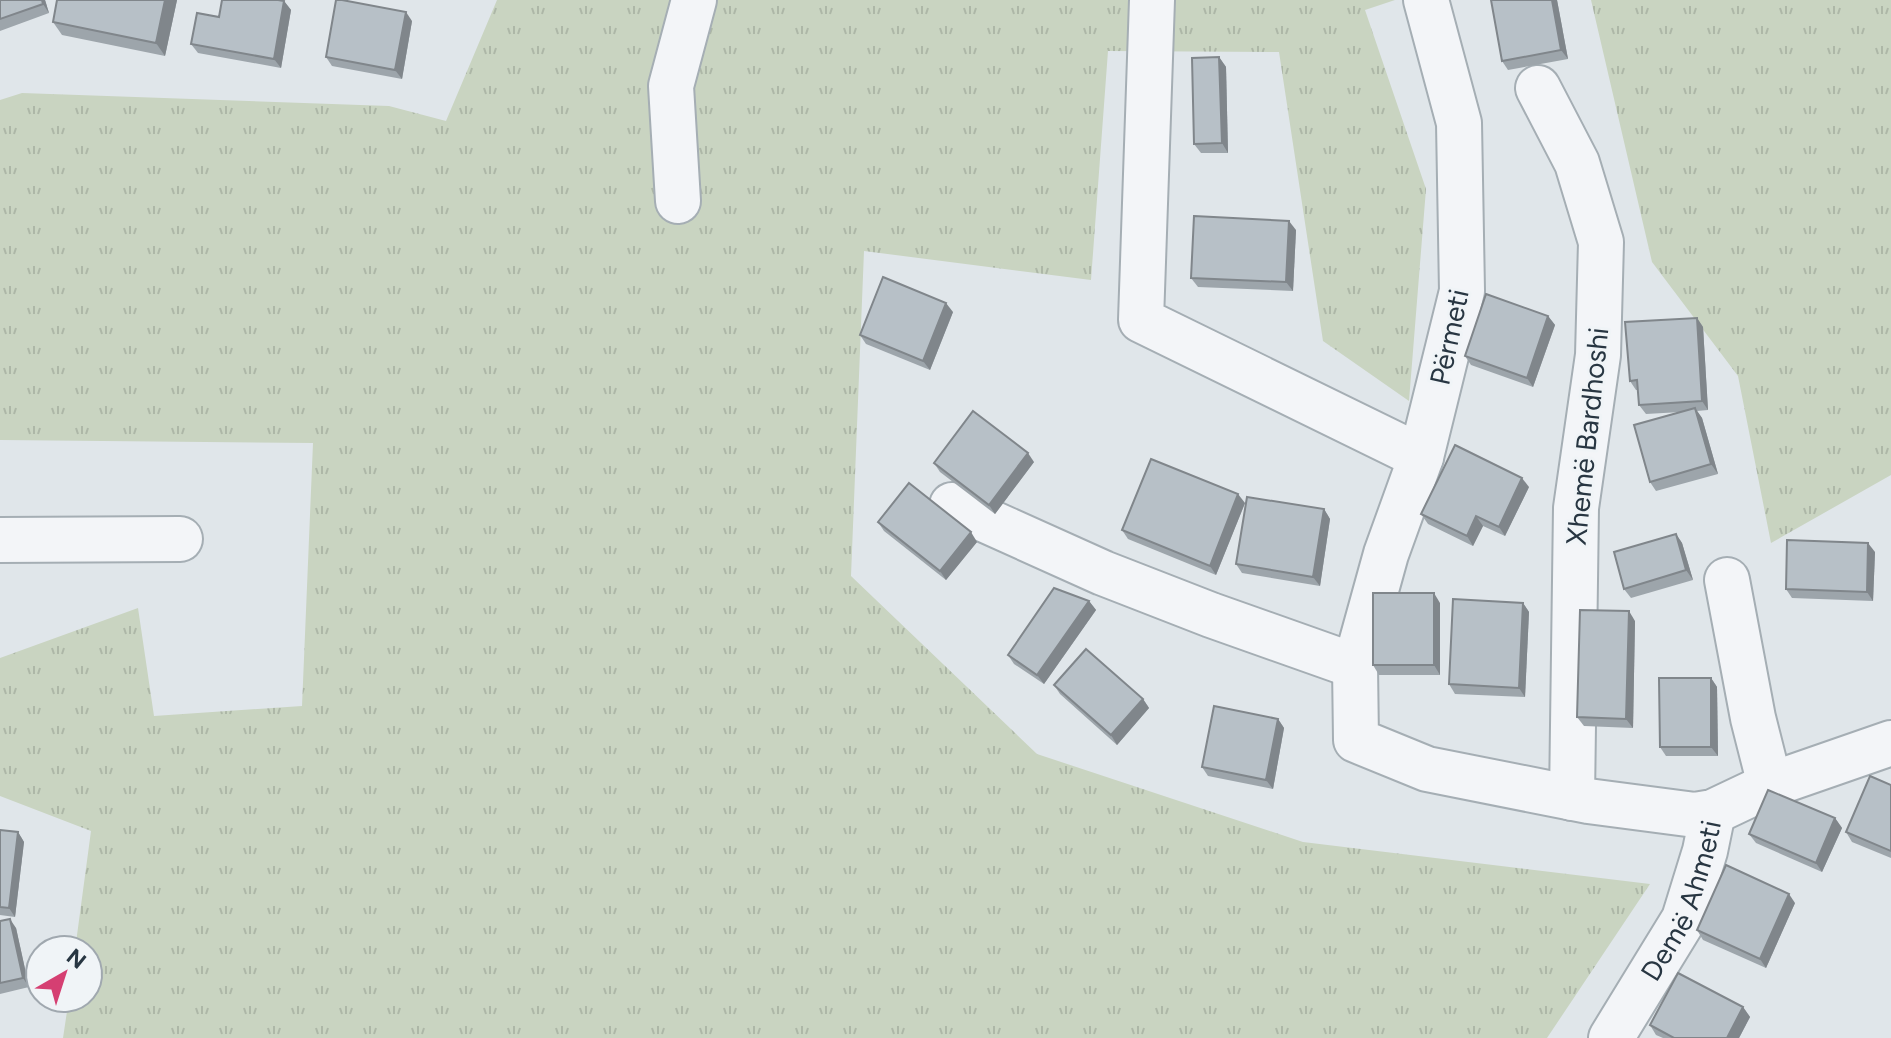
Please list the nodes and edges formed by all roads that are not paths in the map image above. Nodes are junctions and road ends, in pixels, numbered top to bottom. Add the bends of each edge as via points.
1 (694, 0) edge
2 (1152, 0) edge
3 (1426, 0) edge
4 (1538, 88) dead end
5 (678, 201) dead end
6 (1421, 457) junction
7 (952, 505) dead end
8 (180, 539) dead end
9 (0, 540) edge
10 (1727, 580) dead end
11 (1355, 666) junction
12 (1891, 743) edge
13 (1770, 785) junction
14 (1572, 798) junction
15 (1713, 812) junction
16 (1617, 1036) edge

1 - 5 street via 671,86
2 - 6 street via 1141,320
3 - 6 street, Përmeti via 1459,123 1462,291
4 - 14 street, Xhemë Bardhoshi via 1577,163 1601,242 1598,355 1576,508
6 - 11 street, Përmeti via 1386,554
7 - 11 street via 1103,573
8 - 9 street
10 - 13 street
11 - 14 street, Përmeti via 1356,740 1427,769
12 - 13 street, Demë Ahmeti
13 - 15 street, Demë Ahmeti
14 - 15 street, Përmeti via 1695,815
15 - 16 street, Demë Ahmeti via 1684,919

